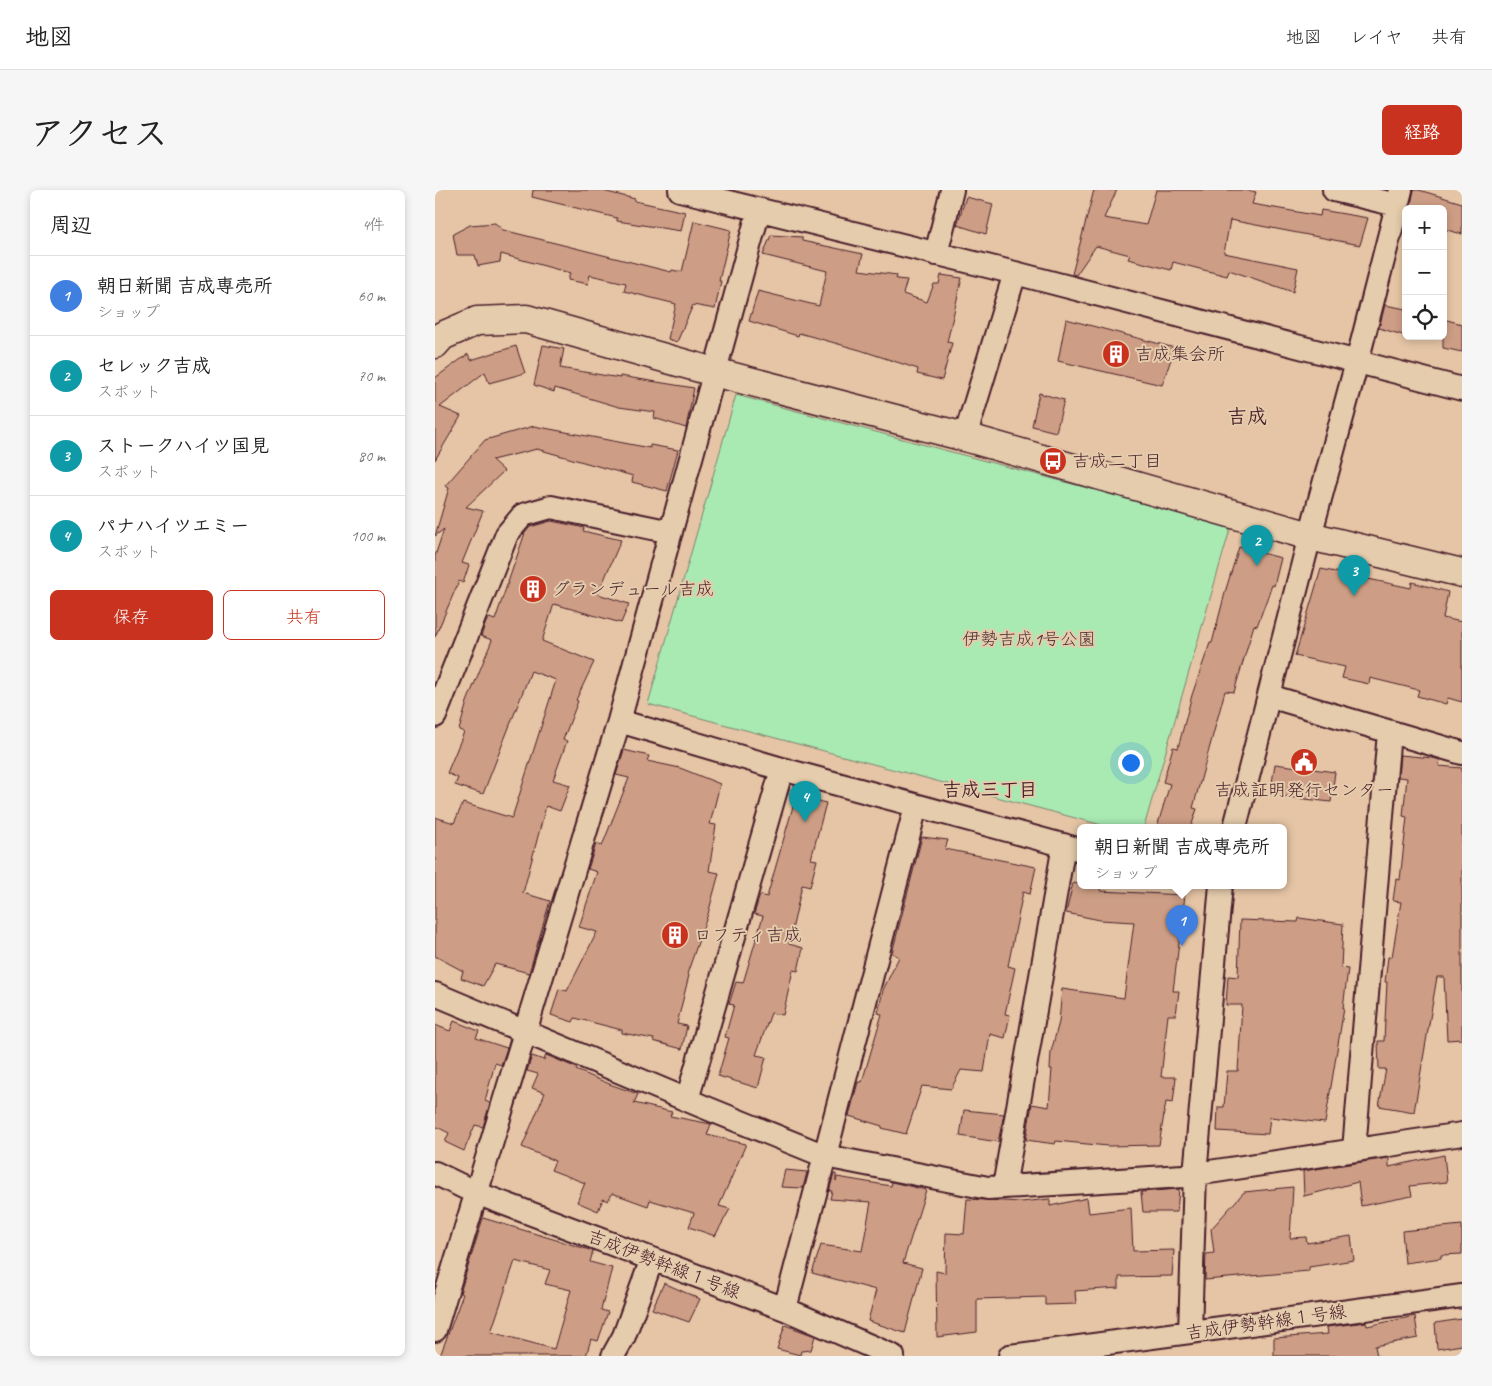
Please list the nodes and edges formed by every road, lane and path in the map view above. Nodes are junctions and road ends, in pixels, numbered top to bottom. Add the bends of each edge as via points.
1 (680, 190) edge
2 (952, 190) edge
3 (1334, 190) edge
4 (1399, 198) edge
5 (759, 210) junction
6 (937, 254) junction
7 (1015, 273) junction
8 (435, 344) edge
9 (1357, 362) junction
10 (714, 372) junction
11 (1462, 389) edge
12 (965, 437) junction
13 (671, 532) junction
14 (1310, 536) junction
15 (1462, 573) edge
16 (1269, 696) junction
17 (437, 703) edge
18 (619, 721) junction
19 (1389, 732) junction
20 (1462, 754) edge
21 (782, 769) junction
22 (916, 806) junction
23 (1236, 824) edge
24 (1073, 847) edge
25 (1218, 889) edge
26 (435, 994) edge
27 (525, 1032) junction
28 (687, 1100) junction
29 (1462, 1134) edge
30 (1354, 1150) junction
31 (825, 1156) junction
32 (435, 1173) edge
33 (1195, 1174) junction
34 (1004, 1187) junction
35 (476, 1193) junction
36 (652, 1259) junction
37 (1462, 1296) edge
38 (785, 1309) junction
39 (435, 1330) edge
40 (1190, 1332) junction
41 (613, 1356) edge
42 (893, 1356) edge
43 (1010, 1356) edge

1 - 5 street
2 - 6 street
3 - 4 street
4 - 9 street
5 - 6 street
5 - 10 street
6 - 7 street
7 - 9 street
7 - 12 street
8 - 10 street via 442,336 477,321 526,319
9 - 11 street
9 - 14 street
10 - 12 street
10 - 13 street
12 - 14 street
13 - 17 street via 551,507 523,516 507,534
13 - 18 street
14 - 15 street
14 - 16 street
16 - 19 street
16 - 23 street
18 - 21 street
18 - 27 street
19 - 20 street
19 - 30 street
21 - 22 street
21 - 28 street
22 - 24 street
22 - 31 street
24 - 34 street
25 - 33 street
26 - 27 street
27 - 28 street
27 - 35 street
28 - 31 street
29 - 30 street
30 - 33 street
31 - 34 street via 988,1188
31 - 38 street
32 - 35 street, 吉成伊勢幹線１号線
33 - 34 street
33 - 40 street
35 - 36 street, 吉成伊勢幹線１号線
35 - 39 street
36 - 38 street, 吉成伊勢幹線１号線
36 - 41 street via 624,1336
37 - 40 street, 吉成伊勢幹線１号線
38 - 42 street, 吉成伊勢幹線１号線
40 - 43 street, 吉成伊勢幹線１号線

